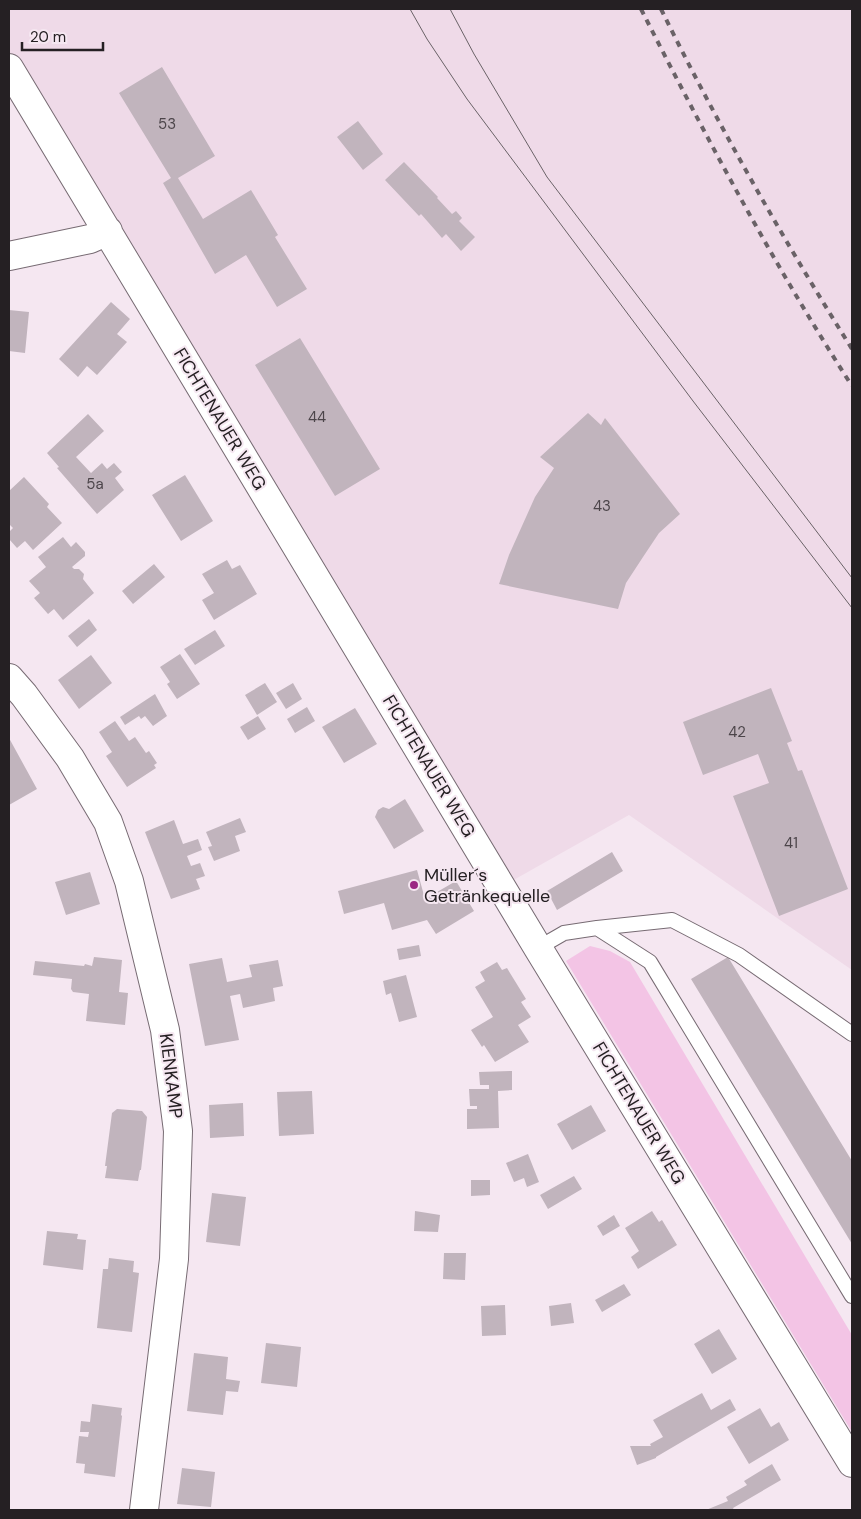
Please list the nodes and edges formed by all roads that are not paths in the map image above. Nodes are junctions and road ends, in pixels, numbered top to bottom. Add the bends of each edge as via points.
1 (9, 68) edge
2 (108, 231) junction
3 (9, 256) edge
4 (9, 678) edge
5 (597, 928) junction
6 (538, 948) junction
7 (852, 1034) edge
8 (852, 1296) edge
9 (852, 1462) edge
10 (144, 1510) edge

1 - 2 street, FICHTENAUER WEG
2 - 3 street via 90,239
2 - 6 street, FICHTENAUER WEG
4 - 10 street, KIENKAMP via 70,758 108,822 129,881 165,1030 178,1131 174,1259
5 - 6 lane via 564,933
5 - 7 lane via 672,920 739,955
5 - 8 lane via 650,962
6 - 9 street, FICHTENAUER WEG

